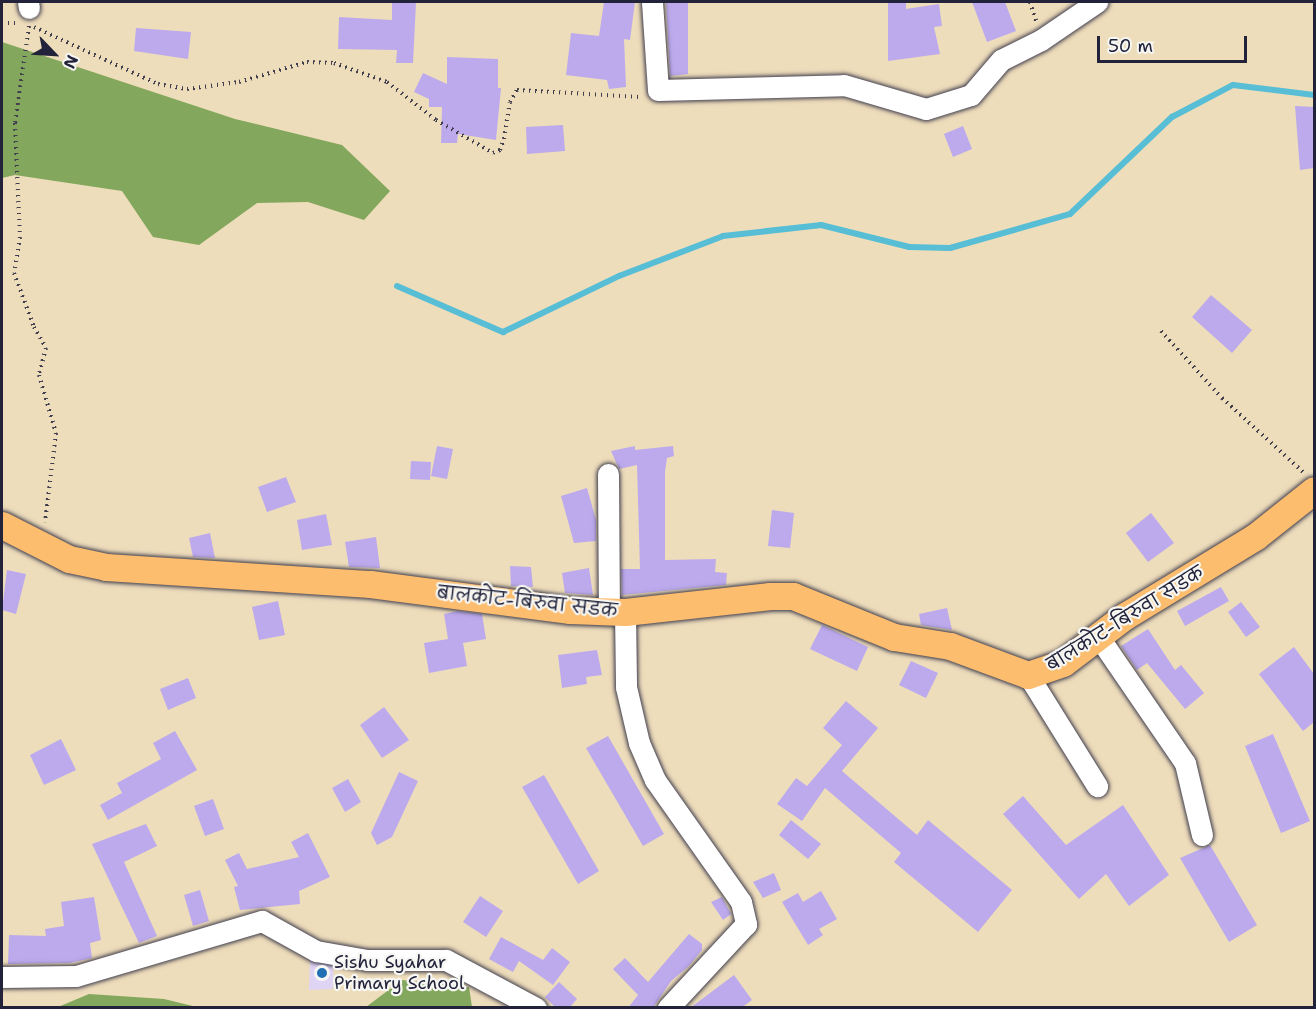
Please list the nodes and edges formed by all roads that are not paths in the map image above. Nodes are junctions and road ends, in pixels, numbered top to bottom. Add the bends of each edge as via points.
1 (652, 2) edge
2 (1097, 2) edge
3 (608, 474) dead end
4 (1310, 482) edge
5 (2, 525) edge
6 (617, 612) junction
7 (1098, 636) junction
8 (1028, 675) junction
9 (1097, 786) dead end
10 (1202, 835) dead end
11 (2, 977) edge
12 (536, 1008) edge
13 (668, 1008) edge

1 - 2 street via 658,90 844,85 926,109 971,95 1001,60 1041,40
3 - 6 street
4 - 7 main road, बालकोट-बिरुवा सडक via 1245,544
5 - 6 main road, बालकोट-बिरुवा सडक via 69,559 106,567 370,584
6 - 8 main road, बालकोट-बिरुवा सडक via 793,596 894,637 950,646
6 - 13 street via 626,687 639,743 655,780 741,902 746,924
7 - 8 main road, बालकोट-बिरुवा सडक via 1063,663
7 - 10 street via 1185,763
8 - 9 street
11 - 12 street via 76,976 262,921 316,951 367,960 446,960

